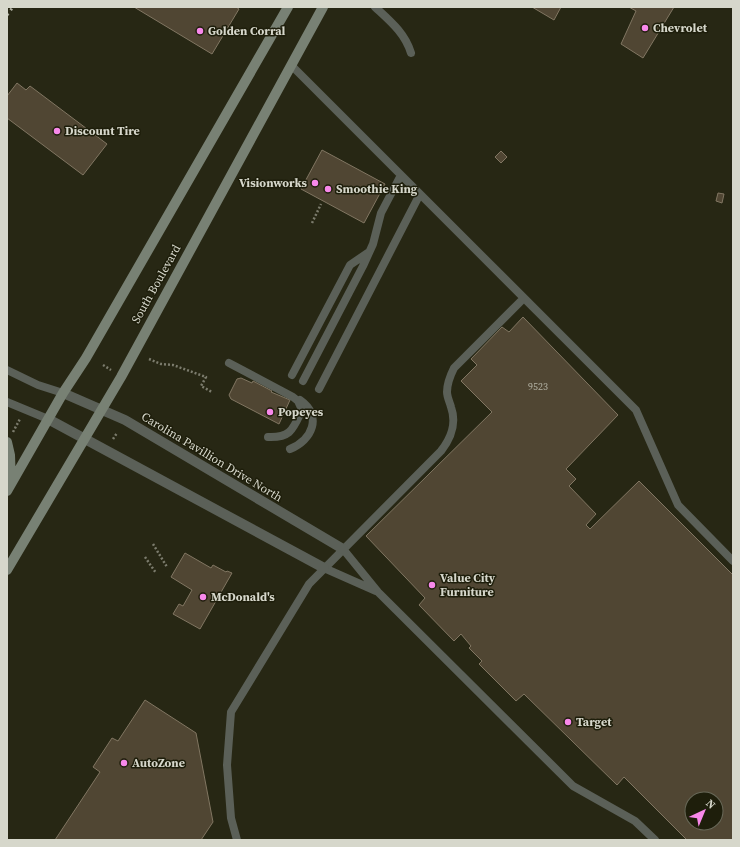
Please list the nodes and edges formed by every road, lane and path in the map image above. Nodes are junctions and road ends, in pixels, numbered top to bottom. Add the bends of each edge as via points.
1 (288, 7) edge
2 (323, 7) edge
3 (375, 7) edge
4 (411, 53) dead end
5 (291, 65) junction
6 (402, 175) junction
7 (420, 194) junction
8 (321, 204) dead end
9 (312, 223) dead end
10 (370, 252) junction
11 (524, 298) junction
12 (149, 360) dead end
13 (229, 363) dead end
14 (103, 365) dead end
15 (7, 370) edge
16 (111, 370) dead end
17 (292, 375) dead end
18 (303, 381) dead end
19 (319, 389) dead end
20 (212, 392) dead end
21 (63, 393) junction
22 (293, 396) junction
23 (7, 402) edge
24 (102, 410) junction
25 (21, 418) dead end
26 (48, 419) junction
27 (13, 432) dead end
28 (117, 433) dead end
29 (268, 437) dead end
30 (85, 439) junction
31 (113, 439) dead end
32 (7, 442) edge
33 (290, 450) dead end
34 (9, 487) edge
35 (153, 544) dead end
36 (343, 549) junction
37 (145, 557) dead end
38 (733, 561) edge
39 (167, 567) dead end
40 (324, 568) junction
41 (7, 570) edge
42 (156, 573) dead end
43 (378, 592) junction
44 (237, 840) edge
45 (655, 840) edge

1 - 21 main road, South Boulevard via 86,358
2 - 5 main road, South Boulevard
3 - 4 lane via 397,28
5 - 6 lane
5 - 24 main road, South Boulevard
6 - 7 lane
6 - 10 lane via 381,213
7 - 11 lane
7 - 19 lane
8 - 9 path
10 - 17 lane via 350,265
10 - 18 lane
11 - 36 lane via 454,368 448,382 447,394 454,415 450,440
11 - 38 lane via 636,410 678,505
12 - 20 path via 173,365 206,378 201,386
13 - 22 lane
14 - 16 path
15 - 21 lane via 38,385
21 - 24 street, Carolina Pavillion Drive North
21 - 26 main road, South Boulevard
22 - 29 lane via 298,400 302,410 292,429 280,438
22 - 33 lane via 314,415 313,424 305,439
23 - 26 lane
24 - 30 main road, South Boulevard
24 - 36 street, Carolina Pavillion Drive North via 125,420
25 - 27 path
26 - 30 street
26 - 34 main road, South Boulevard
28 - 31 path
30 - 40 street
30 - 41 main road, South Boulevard
32 - 34 main road via 10,455
35 - 39 path
36 - 40 lane
36 - 43 lane
37 - 42 path
40 - 43 lane
40 - 44 lane via 309,584 231,712 227,765 231,818
43 - 45 lane via 573,786 635,821

